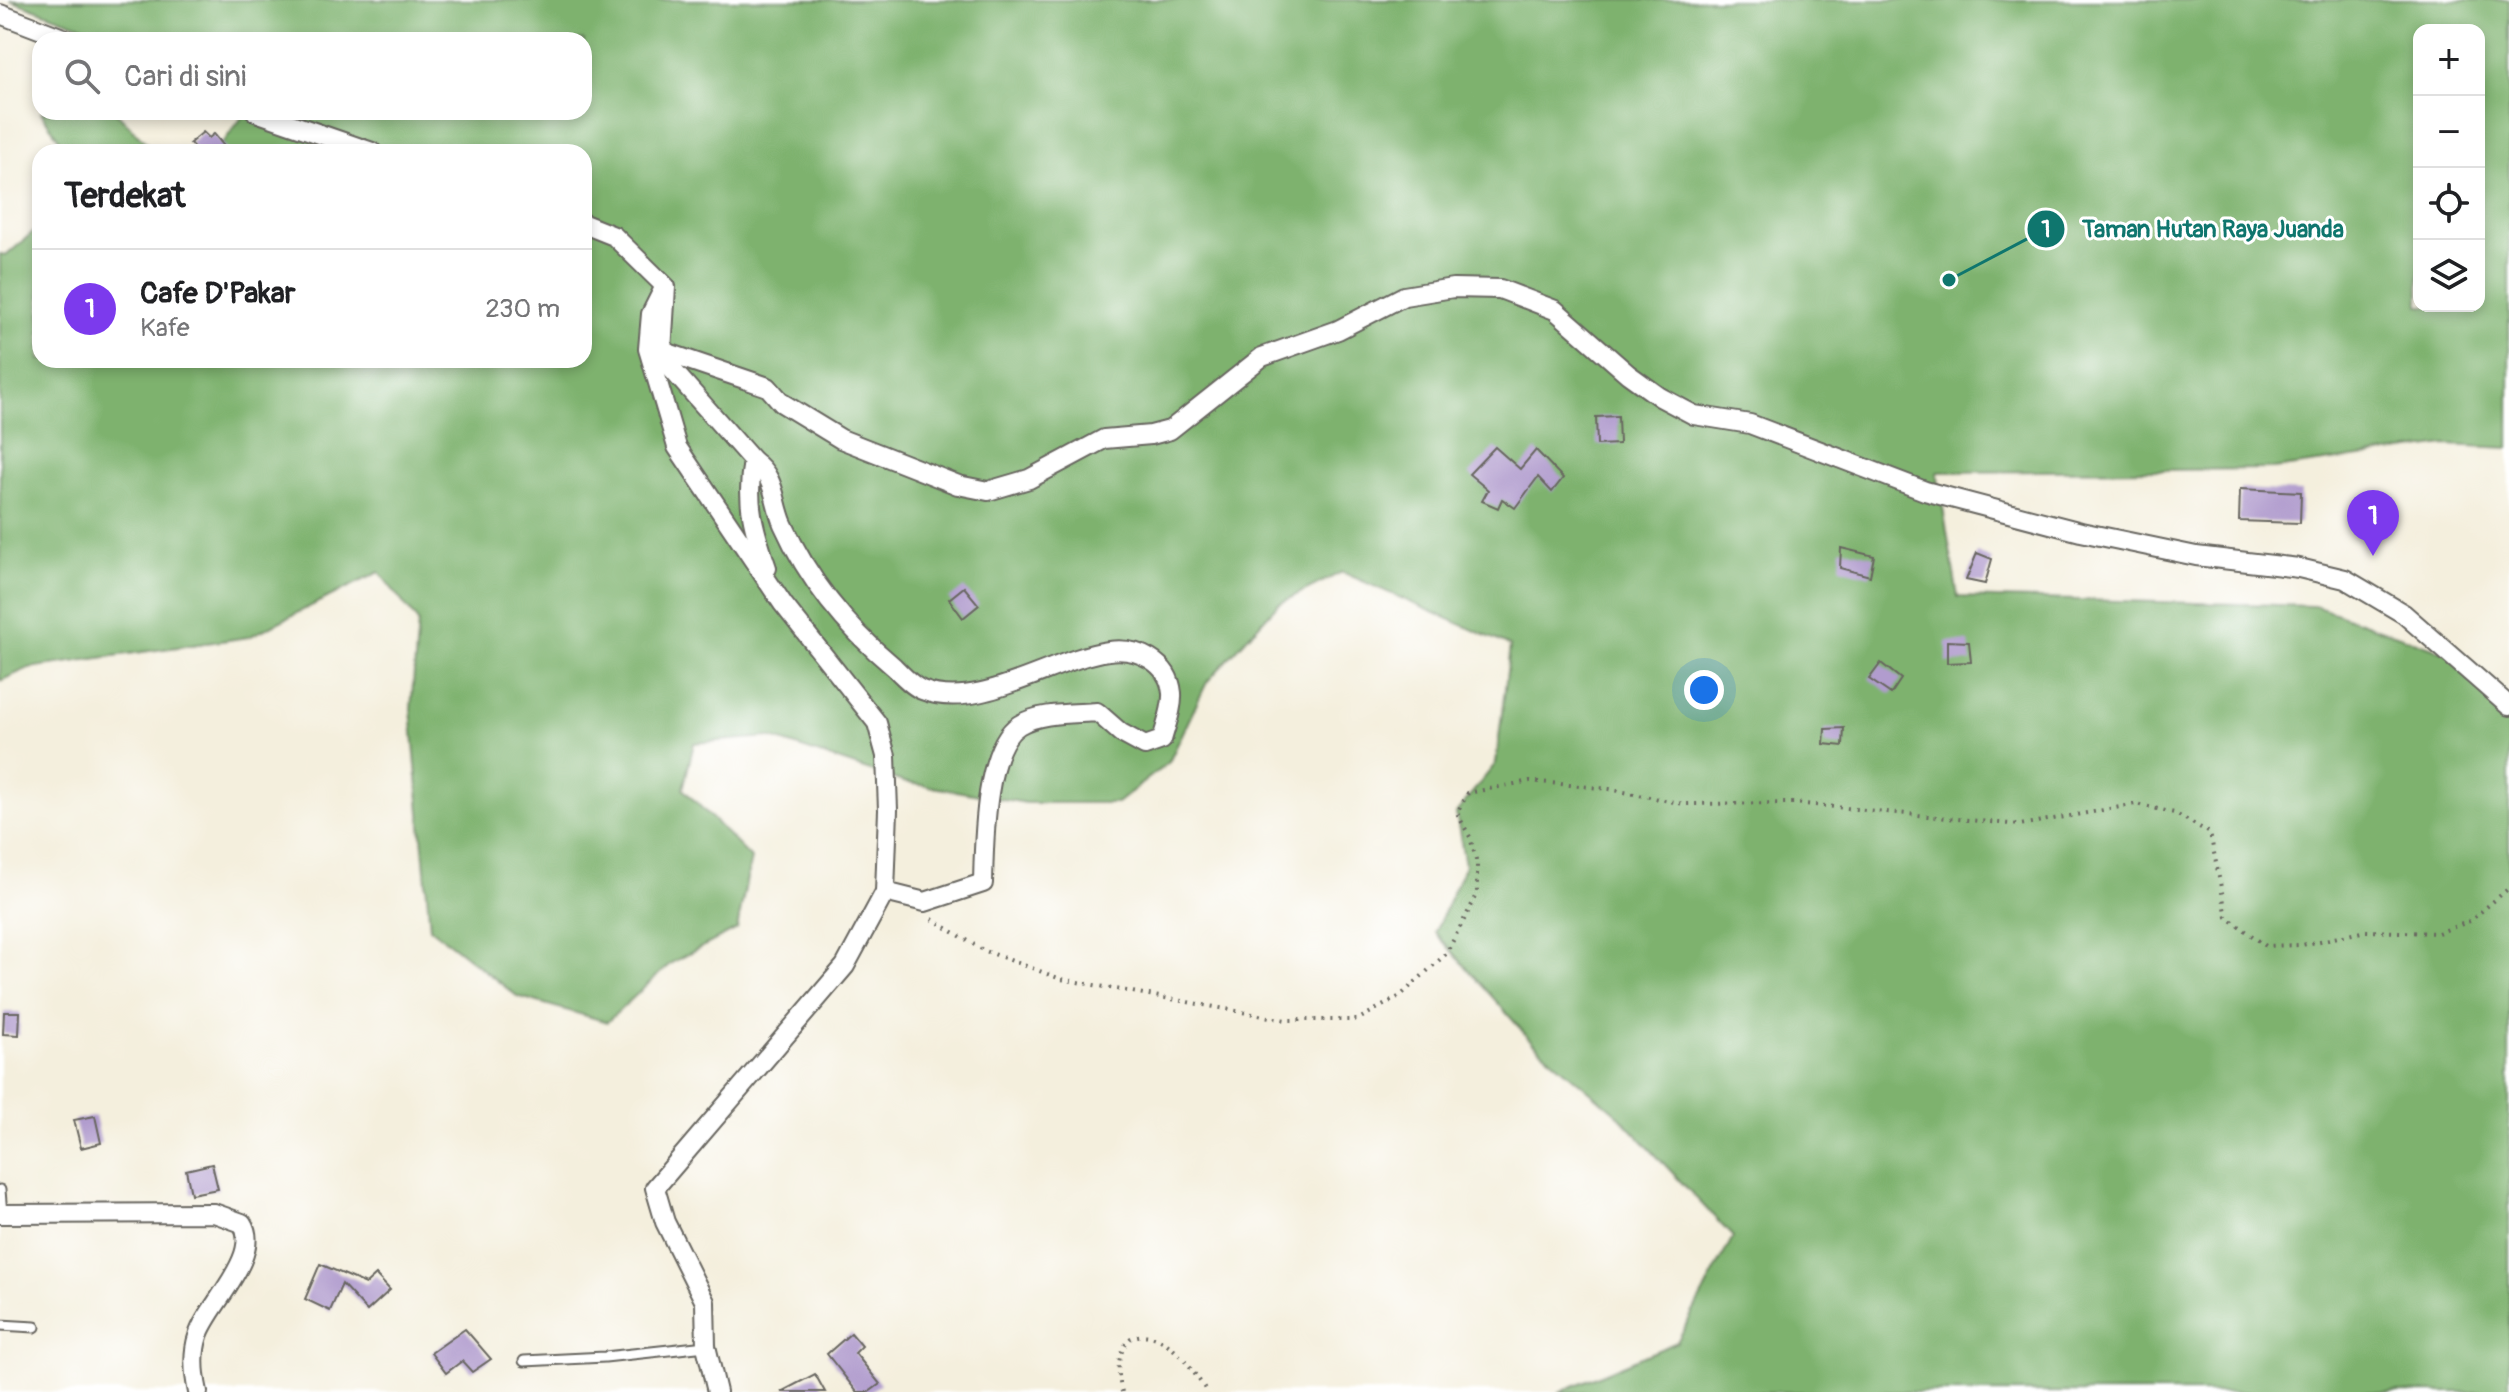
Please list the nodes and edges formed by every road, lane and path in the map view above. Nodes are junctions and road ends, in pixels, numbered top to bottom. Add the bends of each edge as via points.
1 (0, 14) edge
2 (47, 32) edge
3 (279, 120) edge
4 (349, 144) edge
5 (592, 227) edge
6 (666, 287) junction
7 (662, 351) junction
8 (753, 461) junction
9 (774, 590) junction
10 (2509, 706) edge
11 (2509, 888) edge
12 (885, 892) junction
13 (922, 913) dead end
14 (0, 1190) edge
15 (1, 1214) edge
16 (0, 1325) edge
17 (35, 1327) dead end
18 (706, 1346) junction
19 (524, 1361) dead end
20 (198, 1392) edge
21 (717, 1392) edge
22 (1122, 1392) edge
23 (1207, 1392) edge

1 - 2 street
3 - 4 street
5 - 6 street via 614,236
6 - 7 street
6 - 9 street via 651,314 648,349 677,447
7 - 8 street via 668,365
7 - 10 street via 768,387 782,403 841,439 958,485 988,491 1029,479 1104,439 1170,430 1262,357 1338,330 1404,296 1453,288 1500,289 1555,310 1628,374 1694,415 1750,424 1925,491 2081,532 2345,579 2404,614
8 - 9 street via 749,515
8 - 12 street via 767,471 782,521 812,581 862,640 919,689 942,695 978,692 1109,651 1138,651 1162,667 1172,691 1162,740 1145,746 1097,712 1020,723 995,761 983,883 925,902
9 - 12 street via 877,723 886,756
11 - 13 path via 2470,921 2438,933 2366,931 2302,945 2266,946 2227,917 2210,833 2174,813 2137,804 2020,825 1794,803 1684,804 1530,781 1468,793 1457,813 1477,863 1477,895 1446,954 1400,996 1357,1020 1286,1020 1061,979 983,950
12 - 18 street via 845,966 655,1188 665,1222 705,1302
14 - 15 lane
15 - 20 street via 214,1213 242,1223 246,1239 231,1285 198,1333
16 - 17 lane
18 - 19 lane
18 - 21 street
22 - 23 path via 1118,1365 1123,1348 1131,1338 1147,1335 1172,1347

